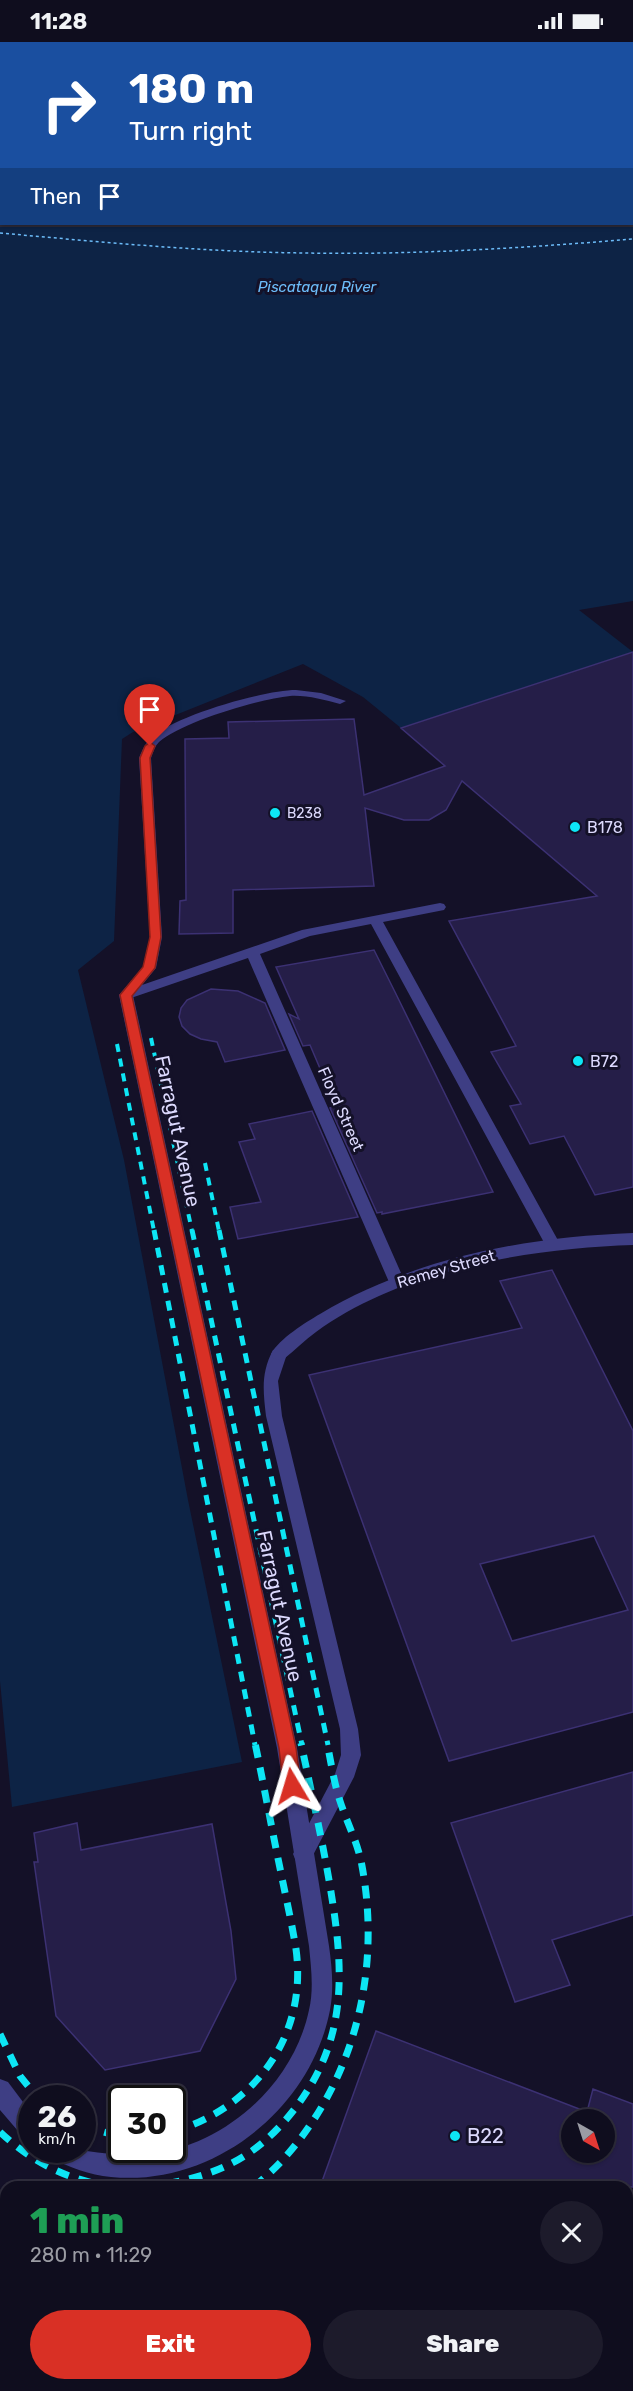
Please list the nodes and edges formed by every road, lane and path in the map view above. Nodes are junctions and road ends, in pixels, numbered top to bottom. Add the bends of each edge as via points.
1 (340, 701) dead end
2 (440, 907) dead end
3 (375, 919) junction
4 (252, 951) junction
5 (126, 995) junction
6 (633, 1239) edge
7 (552, 1244) junction
8 (397, 1282) junction
9 (303, 1854) junction
10 (0, 2090) edge
11 (18, 2116) edge
12 (94, 2163) edge

1 - 5 street via 293,693 268,696 181,726 150,746 145,758 156,937 149,968
2 - 3 street
3 - 4 street via 307,933
3 - 7 street
4 - 5 street
4 - 8 street, Floyd Street
5 - 9 street, Farragut Avenue via 288,1748
6 - 7 street, Remey Street
7 - 8 street, Remey Street
8 - 9 street, Remey Street via 330,1315 293,1340 279,1354 270,1381 274,1416 350,1729 351,1755 341,1783
9 - 12 street, Farragut Avenue via 322,1988 308,2049 291,2079 246,2126 209,2148 171,2162 109,2167
10 - 11 street

